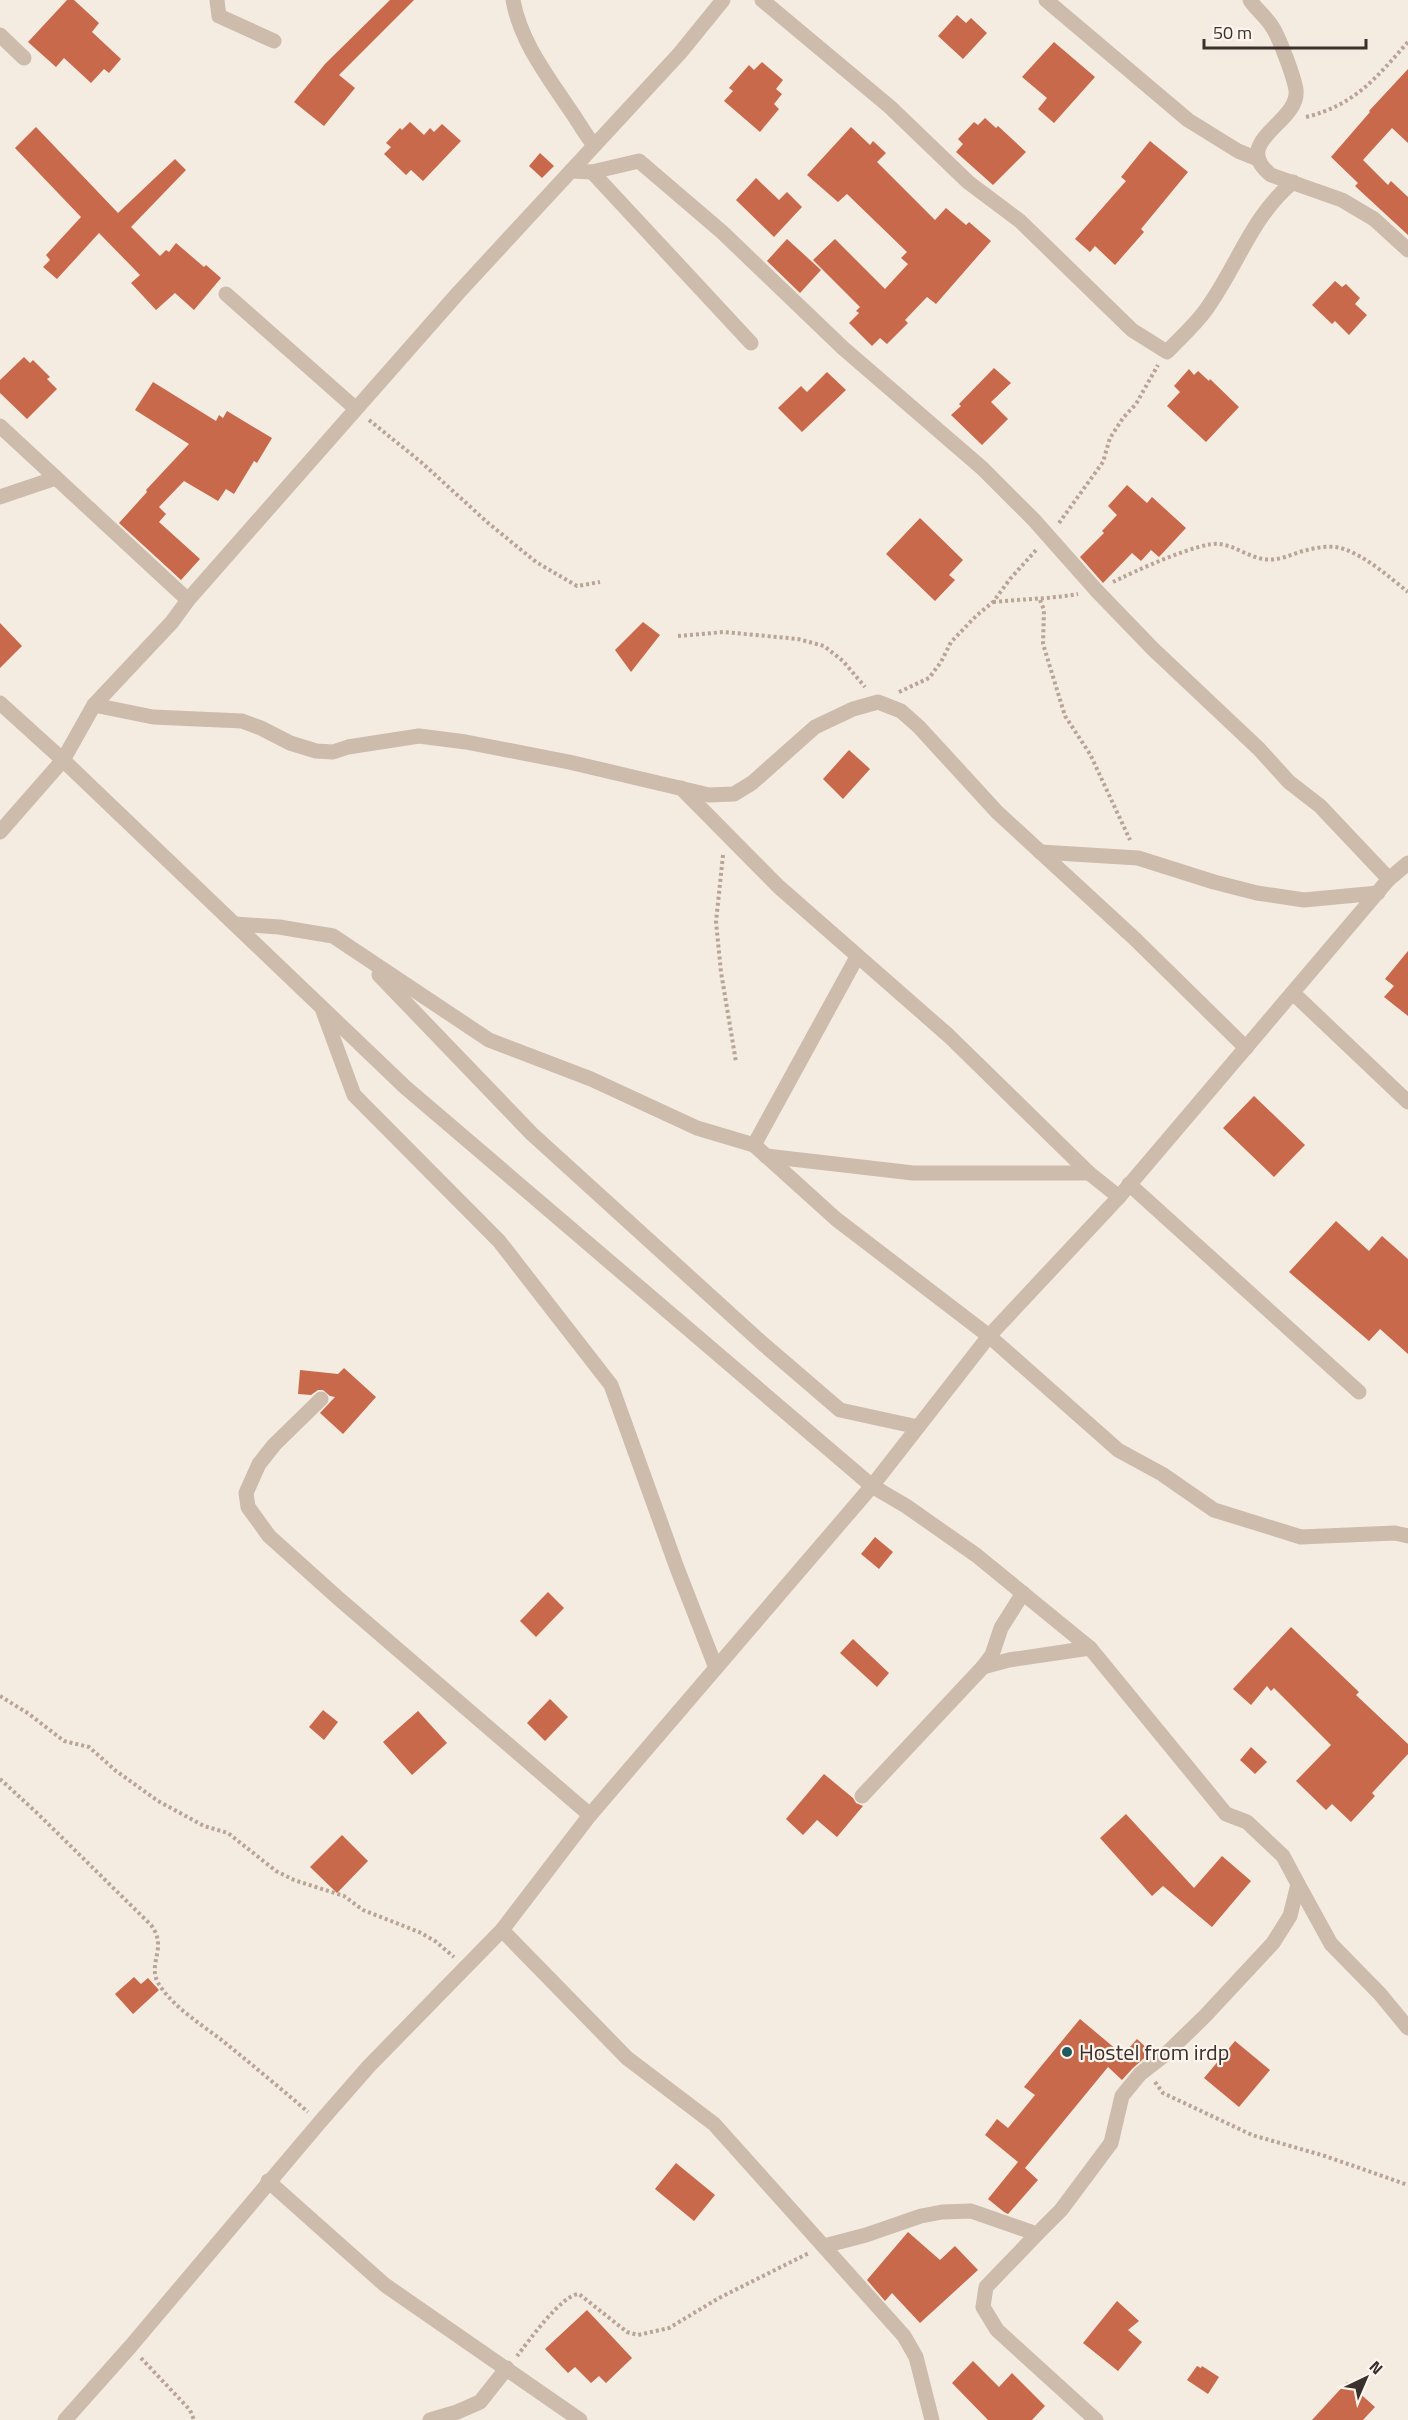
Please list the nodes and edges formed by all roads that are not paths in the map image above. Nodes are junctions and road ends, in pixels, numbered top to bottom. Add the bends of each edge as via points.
1 (217, 0) edge
2 (513, 0) edge
3 (723, 0) edge
4 (762, 0) edge
5 (1046, 0) edge
6 (1250, 0) edge
7 (0, 35) edge
8 (274, 41) dead end
9 (24, 58) dead end
10 (594, 145) junction
11 (1258, 159) junction
12 (571, 171) junction
13 (591, 172) junction
14 (1293, 182) junction
15 (1408, 250) edge
16 (226, 294) dead end
17 (751, 343) dead end
18 (355, 408) junction
19 (0, 426) edge
20 (56, 478) junction
21 (0, 497) edge
22 (188, 600) junction
23 (0, 703) edge
24 (94, 705) junction
25 (63, 760) junction
26 (680, 788) junction
27 (0, 832) edge
28 (1040, 852) junction
29 (1408, 863) edge
30 (1389, 879) junction
31 (1378, 892) junction
32 (235, 924) junction
33 (358, 953) junction
34 (857, 957) junction
35 (1293, 993) junction
36 (322, 1007) junction
37 (1246, 1048) junction
38 (1408, 1102) edge
39 (754, 1145) junction
40 (766, 1156) junction
41 (1089, 1173) junction
42 (1129, 1184) junction
43 (1119, 1197) junction
44 (989, 1336) junction
45 (1359, 1392) dead end
46 (321, 1399) dead end
47 (918, 1427) junction
48 (872, 1485) junction
49 (1408, 1536) edge
50 (1023, 1593) junction
51 (1090, 1647) junction
52 (983, 1667) junction
53 (716, 1668) junction
54 (862, 1796) dead end
55 (590, 1815) junction
56 (1298, 1884) junction
57 (501, 1930) junction
58 (1408, 2028) edge
59 (268, 2181) junction
60 (1037, 2234) junction
61 (824, 2246) junction
62 (507, 2368) junction
63 (65, 2420) edge
64 (430, 2420) edge
65 (580, 2420) edge
66 (932, 2420) edge
67 (1096, 2420) edge

1 - 8 street via 219,16
2 - 10 street via 534,55
3 - 10 street via 680,53
4 - 14 street via 890,107 968,182 1020,221 1132,330 1167,352 1204,312 1253,228
5 - 11 street via 1188,120
6 - 11 street via 1271,25 1296,92 1295,104 1262,140
7 - 9 street
10 - 12 street
11 - 14 street via 1271,175
12 - 13 street
12 - 18 street
13 - 17 street
13 - 30 street via 639,161 722,232 843,348 982,468 1153,649 1289,782 1320,806
14 - 15 street via 1342,200 1374,219
16 - 18 street
18 - 22 street
19 - 20 street
20 - 21 street
20 - 22 street
22 - 24 street
23 - 25 street
24 - 25 street
24 - 26 street via 153,717 242,721 316,751 333,752 419,736 466,742
25 - 27 street
25 - 32 street
26 - 28 street via 709,795 734,794 760,777 815,727 878,702 901,711 913,722 988,804
26 - 34 street via 779,887
28 - 31 street via 1138,858 1257,893 1304,900
28 - 37 street
29 - 30 street
30 - 31 street
31 - 35 street
32 - 33 street via 333,936
32 - 36 street
33 - 39 street via 489,1040 591,1078 697,1128
33 - 47 street via 532,1134 840,1410
34 - 39 street
34 - 41 street via 949,1036
35 - 37 street
35 - 38 street
36 - 48 street via 405,1086
36 - 53 street via 354,1095 499,1241 611,1386
37 - 42 street
39 - 40 street
40 - 41 street via 913,1173
40 - 44 street via 836,1219
41 - 43 street
42 - 43 street
42 - 45 street
43 - 44 street
44 - 47 street
44 - 49 street via 1118,1450 1214,1510 1301,1537 1395,1533
46 - 55 street via 259,1464 246,1493 248,1507 278,1544
47 - 48 street
48 - 50 street via 976,1555
48 - 53 street
50 - 51 street
50 - 52 street
51 - 52 street
51 - 56 street via 1226,1815 1247,1821 1283,1857
52 - 54 street
53 - 55 street
55 - 57 street
56 - 58 street via 1331,1944
56 - 60 street via 1290,1916 1273,1942 1205,2016 1122,2096 1111,2143 1061,2210
57 - 59 street via 369,2066
57 - 61 street via 627,2058 714,2124
59 - 62 street via 385,2285
59 - 63 street
60 - 61 street via 971,2211 942,2212
60 - 67 street via 986,2287 983,2307 997,2330
61 - 66 street via 904,2336 916,2357
62 - 64 street via 480,2402
62 - 65 street

